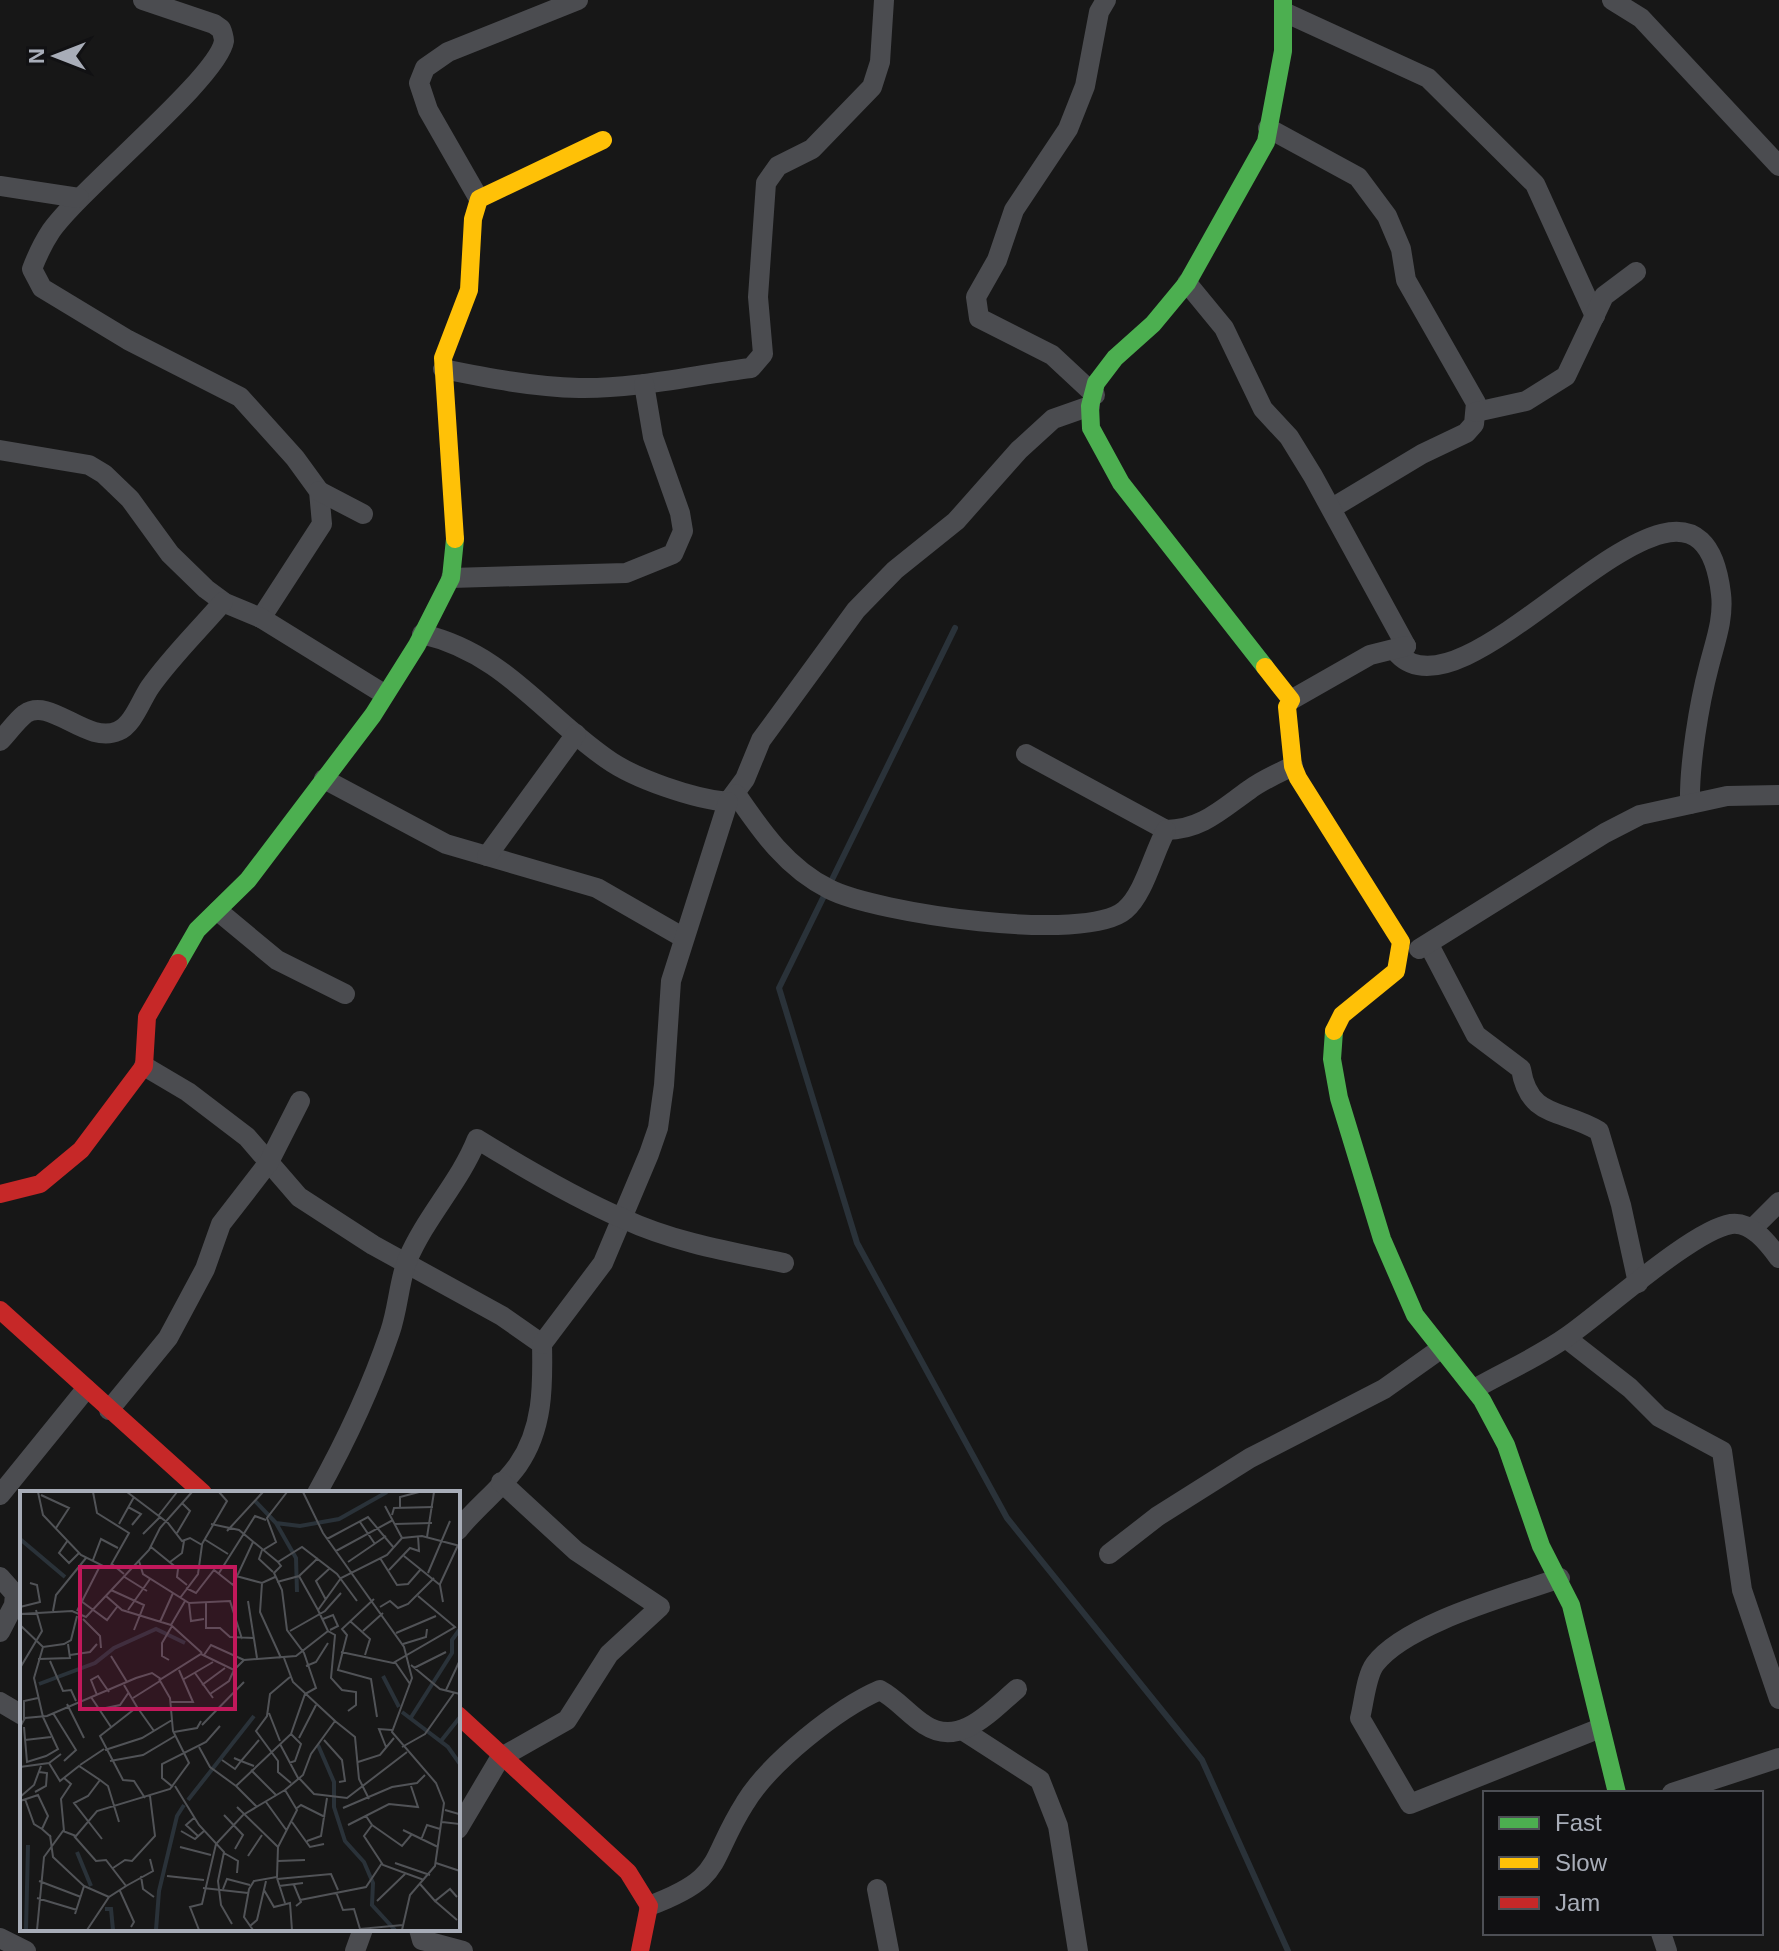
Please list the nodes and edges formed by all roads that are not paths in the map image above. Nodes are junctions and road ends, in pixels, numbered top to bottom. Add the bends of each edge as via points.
1 (143, 0) edge
2 (578, 0) edge
3 (884, 0) edge
4 (1106, 0) edge
5 (1612, 0) edge
6 (1284, 6) edge
7 (1268, 128) junction
8 (603, 140) dead end
9 (1779, 166) edge
10 (0, 186) edge
11 (79, 198) junction
12 (479, 199) junction
13 (1636, 272) dead end
14 (1187, 283) junction
15 (1595, 316) junction
16 (443, 369) junction
17 (644, 384) junction
18 (1092, 400) junction
19 (1476, 412) junction
20 (0, 450) edge
21 (319, 491) junction
22 (1332, 508) junction
23 (363, 514) dead end
24 (451, 578) junction
25 (223, 602) junction
26 (261, 618) junction
27 (422, 634) junction
28 (1406, 646) junction
29 (384, 694) junction
30 (1291, 700) junction
31 (576, 734) junction
32 (0, 741) edge
33 (1026, 754) dead end
34 (1293, 766) junction
35 (324, 779) junction
36 (1779, 795) edge
37 (732, 798) junction
38 (1690, 804) junction
39 (1166, 830) junction
40 (487, 856) junction
41 (218, 911) junction
42 (684, 938) junction
43 (1429, 945) junction
44 (1402, 954) junction
45 (345, 994) dead end
46 (144, 1066) junction
47 (300, 1101) dead end
48 (269, 1162) junction
49 (0, 1194) edge
50 (1779, 1202) edge
51 (624, 1220) junction
52 (1752, 1229) junction
53 (1779, 1258) edge
54 (406, 1263) junction
55 (784, 1263) dead end
56 (1638, 1283) junction
57 (0, 1310) edge
58 (1566, 1338) junction
59 (542, 1344) junction
60 (1439, 1350) junction
61 (1476, 1388) junction
62 (86, 1389) junction
63 (109, 1410) junction
64 (501, 1482) junction
65 (201, 1491) edge
66 (318, 1491) edge
67 (0, 1495) edge
68 (460, 1528) edge
69 (1109, 1554) dead end
70 (0, 1577) edge
71 (1560, 1578) junction
72 (0, 1632) edge
73 (1017, 1689) dead end
74 (1779, 1699) edge
75 (0, 1702) edge
76 (20, 1714) edge
77 (460, 1717) edge
78 (1598, 1729) junction
79 (964, 1731) junction
80 (500, 1758) junction
81 (1779, 1758) edge
82 (1616, 1791) edge
83 (1678, 1791) edge
84 (460, 1826) edge
85 (877, 1889) dead end
86 (649, 1906) junction
87 (362, 1931) edge
88 (419, 1931) edge
89 (0, 1938) edge
90 (26, 1951) edge
91 (355, 1951) edge
92 (463, 1951) edge
93 (640, 1951) edge
94 (889, 1951) edge
95 (1078, 1951) edge

1 - 11 street via 214,24 224,39 168,113
2 - 12 street via 448,52 425,68 419,83 428,110
3 - 17 street via 880,62 872,87 812,149 778,166 766,183 758,297 763,354 758,363
4 - 18 street via 1085,86 1068,129 1025,190 976,297 979,318 1052,355
5 - 9 street via 1641,18
6 - 7 street via 1283,51
6 - 15 street via 1428,78 1535,184
7 - 14 street via 1266,142
7 - 19 street via 1358,177 1387,216 1401,249 1406,280 1469,389
8 - 12 street
10 - 11 street
11 - 21 street via 39,251 32,269 42,288 128,340 240,397
12 - 16 street via 469,290
13 - 15 street via 1604,296
14 - 18 street via 1115,358 1096,383
14 - 22 street via 1224,328 1263,409 1289,437
15 - 19 street via 1566,376 1526,401
16 - 17 street via 579,388
16 - 24 street via 456,546
17 - 24 street via 653,437 680,513 683,531 673,554 626,573
18 - 30 street via 1091,428 1121,483
18 - 37 street via 1053,419 956,521 856,610 761,740
19 - 22 street via 1466,433
20 - 25 street via 89,465 104,474 130,499 170,554
21 - 23 street
21 - 26 street via 322,524
22 - 28 street
24 - 27 street
25 - 26 street
25 - 32 street via 151,685 122,730 91,732 36,710 26,713
26 - 29 street
27 - 29 street
27 - 31 street via 481,659 521,684
28 - 30 street via 1370,655
28 - 38 street via 1398,654 1408,665 1455,661 1484,647 1629,545 1667,532 1694,533 1710,557 1721,595 1720,625 1689,780
29 - 35 street
30 - 34 street via 1287,707
31 - 37 street via 632,773 712,800
31 - 40 street
33 - 39 street
34 - 39 street via 1206,821
34 - 44 street via 1400,936
35 - 40 street via 446,844
35 - 41 street
36 - 38 street via 1727,796
37 - 39 street via 767,840 828,888 861,903 946,919 1070,924 1110,920 1139,894
37 - 42 street
38 - 43 street via 1640,815 1605,833
40 - 42 street via 597,888
41 - 45 street via 277,960
41 - 46 street via 197,930 147,1017
42 - 51 street via 671,981 658,1128
43 - 44 street
43 - 56 street via 1476,1035 1521,1069 1524,1090 1537,1106 1599,1131
44 - 60 street via 1392,975 1351,1002 1337,1019 1331,1039 1338,1094 1385,1246 1414,1313
46 - 48 street via 247,1137
46 - 49 street via 64,1167 40,1184
47 - 48 street
48 - 54 street via 299,1197
48 - 63 street via 221,1224 205,1269 168,1338
50 - 52 street
51 - 54 street via 477,1139 468,1163 434,1208
51 - 55 street via 719,1250
51 - 59 street via 603,1263
52 - 53 street
52 - 56 street via 1734,1224 1718,1228
54 - 59 street
54 - 66 street via 391,1330 360,1411
56 - 58 street
57 - 62 street
58 - 61 street
58 - 74 street via 1659,1417 1722,1451 1742,1590
59 - 64 street via 538,1425 518,1465
60 - 61 street
60 - 69 street via 1384,1389 1250,1458
61 - 71 street via 1500,1431 1542,1549
62 - 63 street
62 - 67 street
63 - 65 street
64 - 68 street
64 - 80 street via 576,1551 660,1607 609,1654 567,1720
70 - 72 street via 15,1594
71 - 78 street
71 - 78 street via 1437,1621 1399,1645 1375,1665 1360,1718 1410,1804
73 - 79 street
75 - 76 street
77 - 80 street
78 - 82 street
79 - 86 street via 940,1732 926,1726 880,1690 863,1697 829,1719 745,1802 711,1870 693,1888
79 - 95 street via 1040,1780 1058,1826
80 - 84 street
80 - 86 street via 628,1872
81 - 83 street
85 - 94 street
86 - 93 street
87 - 91 street
88 - 92 street via 422,1940
89 - 90 street

